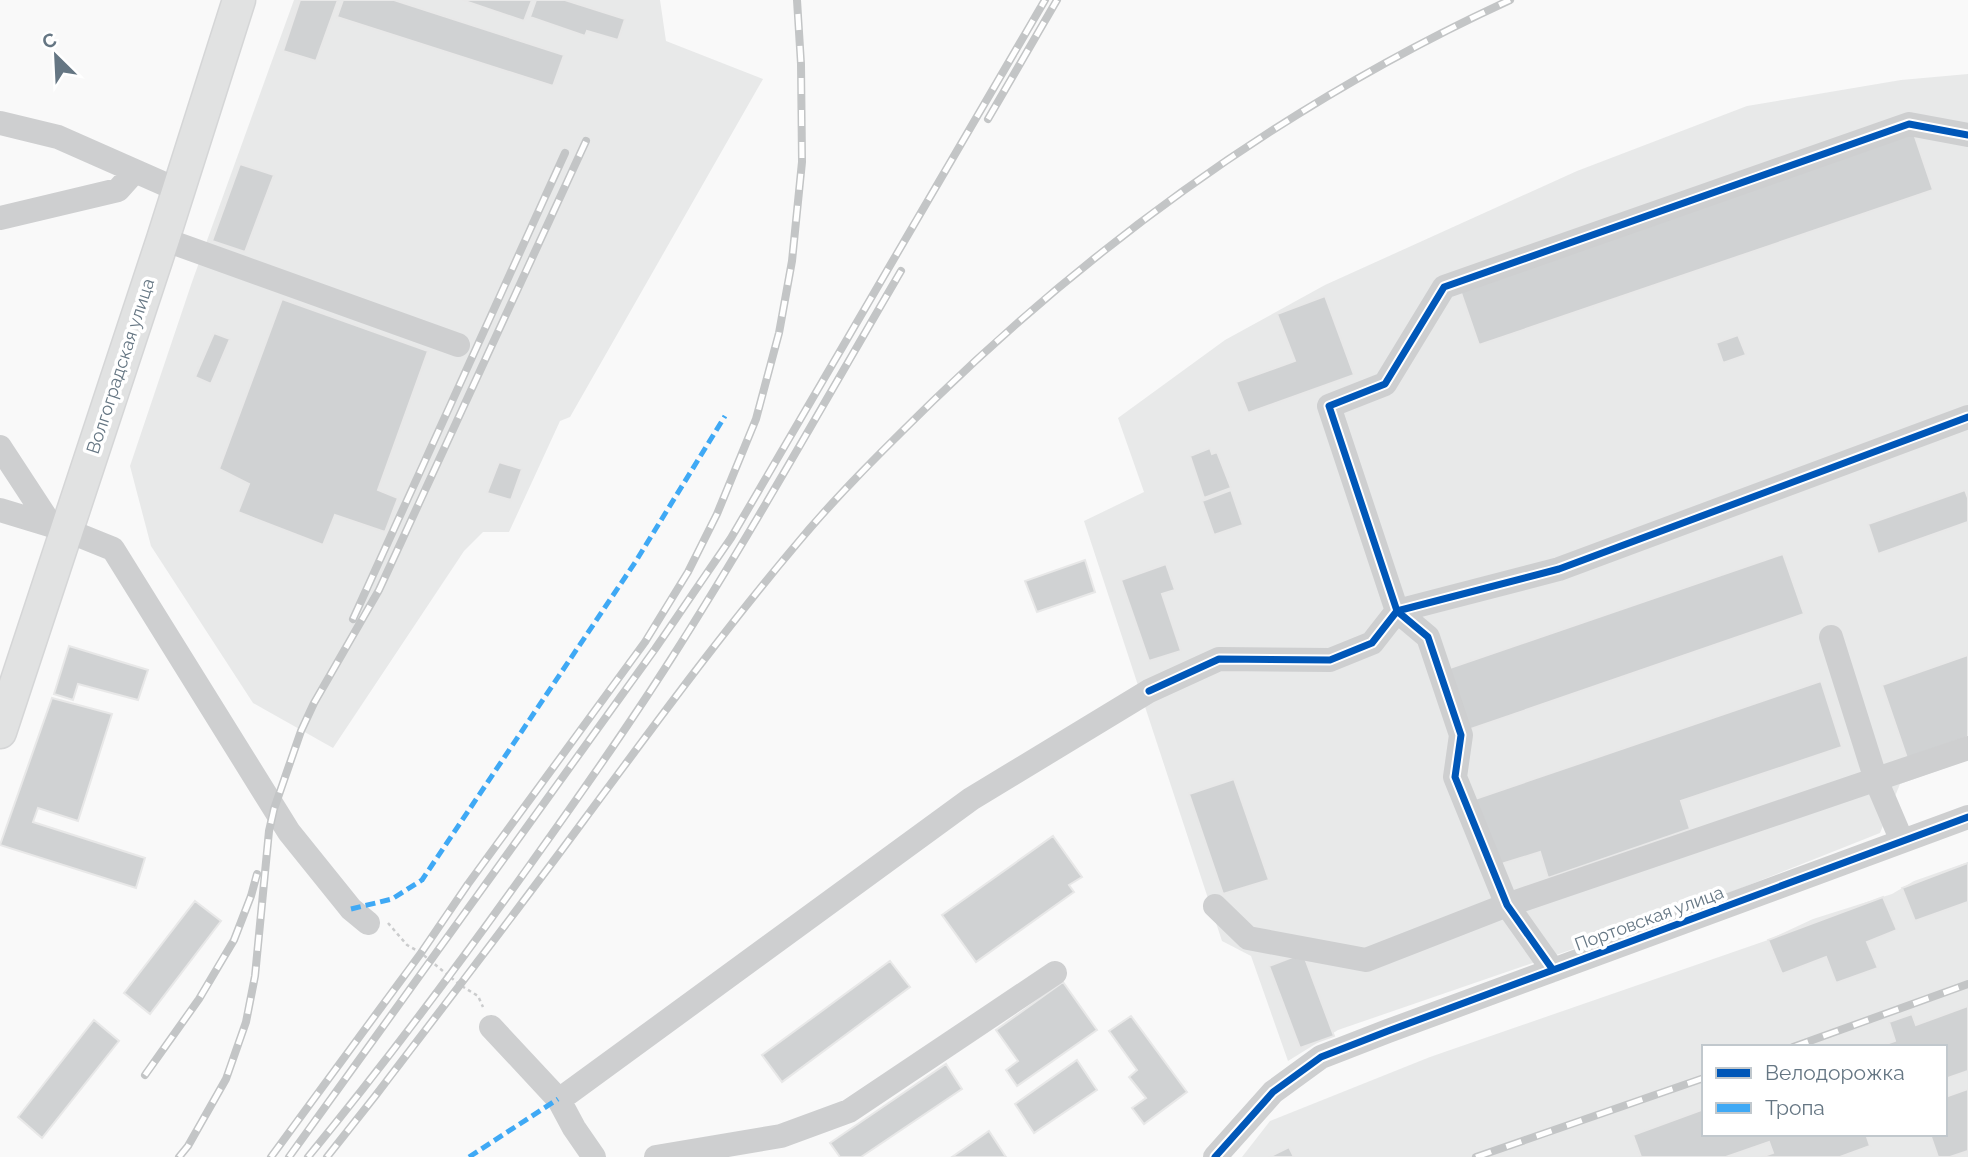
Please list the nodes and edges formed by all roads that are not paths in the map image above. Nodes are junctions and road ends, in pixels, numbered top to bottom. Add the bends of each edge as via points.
1 (239, 0) edge
2 (0, 122) edge
3 (1968, 135) edge
4 (135, 171) junction
5 (178, 190) junction
6 (0, 218) edge
7 (163, 239) junction
8 (458, 345) dead end
9 (1968, 417) edge
10 (0, 447) edge
11 (0, 510) edge
12 (58, 528) junction
13 (1397, 611) junction
14 (1831, 637) dead end
15 (0, 732) edge
16 (1968, 748) edge
17 (1876, 780) junction
18 (1968, 817) edge
19 (1902, 841) junction
20 (1507, 905) junction
21 (1215, 906) dead end
22 (378, 923) road end
23 (1553, 970) junction
24 (1055, 973) dead end
25 (491, 1027) road end
26 (559, 1100) junction
27 (594, 1157) edge
28 (656, 1157) edge
29 (1215, 1157) edge

1 - 5 main road, Волгоградская улица
2 - 4 street via 58,136
3 - 13 street via 1909,124 1444,287 1385,384 1329,406
4 - 5 street
4 - 6 street via 118,190
5 - 7 main road, Волгоградская улица
7 - 8 street
7 - 12 main road, Волгоградская улица
9 - 13 street via 1559,569
10 - 12 street
11 - 12 street
12 - 15 main road, Волгоградская улица
12 - 22 street via 113,549 289,832 351,909
13 - 20 street via 1428,637 1461,735 1455,777
13 - 26 street via 1372,643 1330,660 1219,659 1149,691 971,799
14 - 17 street
16 - 17 street
17 - 19 street
17 - 20 street
18 - 19 street, Портовская улица
19 - 23 street, Портовская улица
20 - 21 street via 1366,960 1248,938
20 - 23 street
23 - 29 street, Портовская улица via 1321,1057 1273,1092
24 - 28 street via 849,1111 781,1136
25 - 26 street
26 - 27 street

